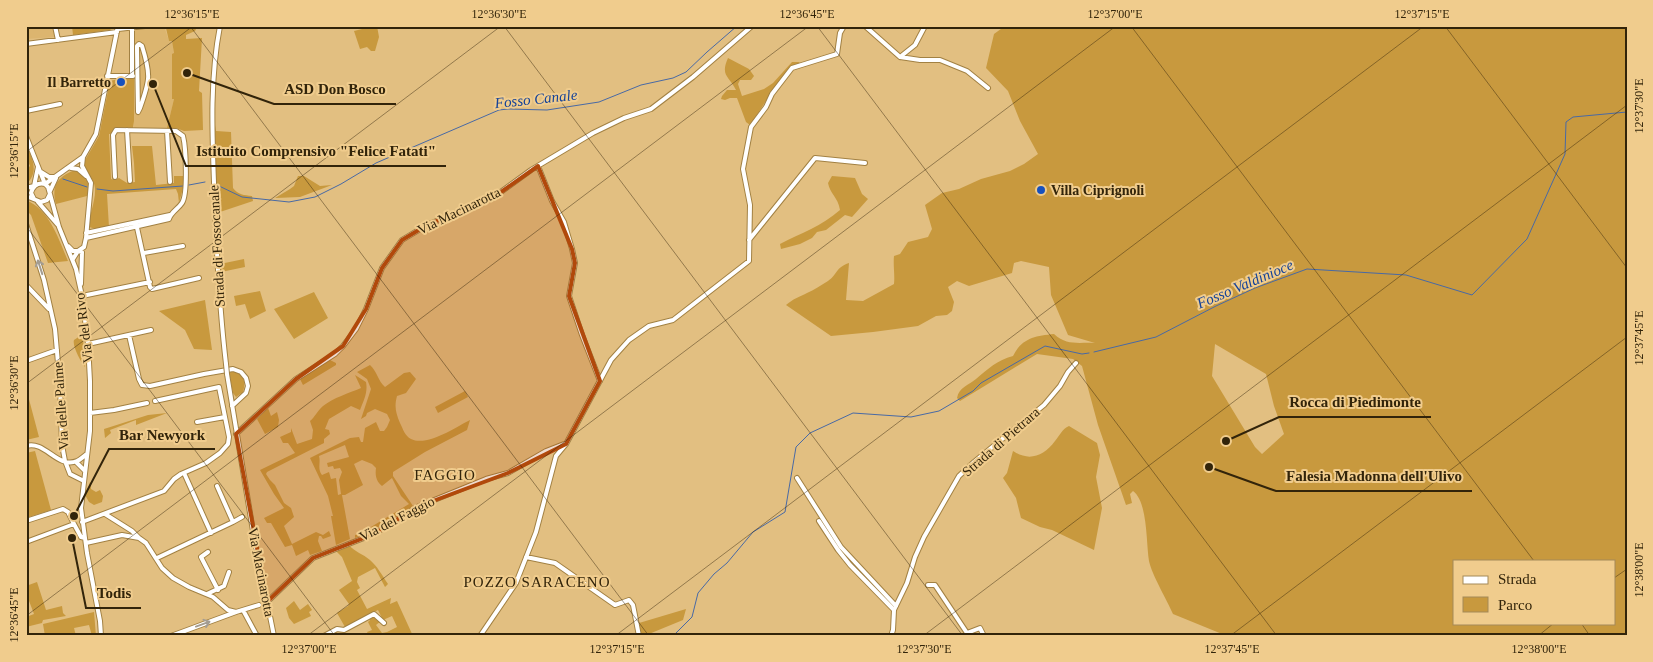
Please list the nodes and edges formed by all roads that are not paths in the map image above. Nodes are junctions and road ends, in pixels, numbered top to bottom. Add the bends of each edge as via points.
1 (55, 26) edge
2 (145, 26) edge
3 (220, 26) edge
4 (752, 26) edge
5 (844, 26) edge
6 (865, 26) edge
7 (925, 26) edge
8 (132, 27) edge
9 (117, 29) edge
10 (58, 40) junction
11 (26, 44) edge
12 (900, 57) junction
13 (107, 76) junction
14 (135, 76) junction
15 (988, 88) dead end
16 (60, 104) dead end
17 (26, 111) edge
18 (127, 130) junction
19 (167, 131) junction
20 (26, 136) edge
21 (83, 157) junction
22 (865, 163) dead end
23 (38, 164) junction
24 (538, 166) junction
25 (68, 168) junction
26 (40, 170) junction
27 (57, 176) junction
28 (36, 177) junction
29 (115, 177) dead end
30 (89, 180) junction
31 (130, 181) dead end
32 (170, 182) dead end
33 (44, 184) junction
34 (34, 186) junction
35 (26, 188) edge
36 (50, 193) junction
37 (26, 196) edge
38 (36, 200) junction
39 (26, 224) edge
40 (137, 225) junction
41 (59, 227) junction
42 (86, 236) junction
43 (749, 240) junction
44 (66, 245) junction
45 (183, 246) dead end
46 (78, 251) junction
47 (144, 253) junction
48 (73, 261) junction
49 (199, 278) dead end
50 (150, 282) junction
51 (26, 285) edge
52 (80, 290) junction
53 (82, 296) junction
54 (51, 311) junction
55 (151, 330) dead end
56 (128, 335) junction
57 (88, 344) junction
58 (56, 350) junction
59 (26, 361) edge
60 (1076, 363) dead end
61 (600, 381) junction
62 (154, 401) dead end
63 (147, 403) dead end
64 (232, 406) junction
65 (90, 413) junction
66 (225, 417) junction
67 (197, 422) dead end
68 (236, 434) junction
69 (566, 444) junction
70 (26, 446) edge
71 (87, 454) junction
72 (65, 461) junction
73 (76, 462) junction
74 (85, 471) junction
75 (184, 473) junction
76 (797, 478) dead end
77 (84, 481) junction
78 (217, 486) dead end
79 (104, 514) junction
80 (242, 518) dead end
81 (26, 521) edge
82 (819, 521) dead end
83 (82, 522) junction
84 (233, 522) junction
85 (74, 524) junction
86 (211, 533) junction
87 (85, 538) junction
88 (139, 538) junction
89 (26, 542) edge
90 (86, 543) junction
91 (208, 552) dead end
92 (526, 557) junction
93 (157, 558) junction
94 (229, 572) dead end
95 (928, 585) dead end
96 (218, 590) junction
97 (207, 594) junction
98 (268, 602) junction
99 (258, 605) dead end
100 (895, 608) junction
101 (243, 610) junction
102 (236, 612) junction
103 (384, 623) dead end
104 (181, 634) edge
105 (256, 635) edge
106 (101, 636) edge
107 (171, 636) edge
108 (274, 636) edge
109 (324, 636) edge
110 (480, 636) edge
111 (639, 636) edge
112 (891, 636) edge
113 (984, 636) edge

1 - 10 street
2 - 8 street
3 - 64 street, Strada di Fossocanale, bridge via 213,73 211,126 214,224
4 - 24 street, Via Macinarotta via 651,110 608,125
5 - 43 street via 837,54 792,68 751,127 743,168 750,205
6 - 12 street
7 - 12 street via 914,45
8 - 9 street
8 - 14 street
9 - 10 street
9 - 13 street
10 - 11 street
12 - 15 street via 940,60 967,72
13 - 14 street
13 - 21 street via 96,134
14 - 14 street via 137,108 138,112 148,85 148,68 139,44
16 - 17 street
18 - 19 street
18 - 29 street via 118,129 113,135
18 - 31 street
19 - 32 street
19 - 40 street via 179,132 183,136 186,194 169,218
20 - 23 street
21 - 25 street
21 - 30 street via 82,166
22 - 43 street via 815,158
23 - 26 street
23 - 28 street
24 - 61 street via 564,222 572,249 575,263 569,296
24 - 68 street, Via Macinarotta via 494,197 427,225 402,240 382,268 366,309 343,346 296,379
25 - 27 street
25 - 30 street via 78,169
26 - 27 street via 49,177
26 - 33 street
27 - 33 street
27 - 36 street
28 - 34 street
28 - 35 street
30 - 42 street
33 - 34 street
33 - 36 street
34 - 35 street
34 - 38 street via 31,193
36 - 38 street via 44,202
36 - 41 street
37 - 38 street
38 - 41 street
54 -> 39 street, Via delle Palme
40 - 42 street
40 - 47 street
41 - 44 street, Via del Rivo
42 - 46 street via 84,247
43 - 61 street via 749,261 673,320 649,326 629,340 611,360
44 - 46 street
44 - 48 street, Via del Rivo
45 - 47 street
46 - 48 street
46 - 52 street via 83,255
47 - 50 street
48 - 52 street, Via del Rivo
49 - 50 street via 152,289
50 - 53 street
51 - 54 street
52 - 53 street, Via del Rivo
53 - 57 street, Via del Rivo
54 - 58 street, Via delle Palme
55 - 56 street
56 - 57 street
56 - 64 street via 142,385 233,369 241,372 248,386 246,393
57 - 65 street, Via del Rivo
58 - 59 street, Via delle Palme
58 - 72 street, Via delle Palme
60 - 100 street, Strada di Pietrara via 1044,405 959,476 924,537
61 - 69 street
62 - 66 street via 218,387
63 - 65 street
64 - 68 street, Strada di Fossocanale
65 - 71 street, Via del Rivo
66 - 67 street
66 - 75 street via 228,444 206,463
68 - 98 street, Via Macinarotta
69 - 92 street via 556,456
69 - 98 street, Via del Faggio via 508,472 417,507 374,534 313,558
70 - 72 street via 38,446
71 - 73 street, Via delle Palme
71 - 74 street, Via del Rivo
72 - 73 street, Via delle Palme
72 - 77 street, Via delle Palme via 70,474
73 - 74 street, Via delle Palme
74 - 77 street, Via del Rivo
75 - 79 street via 164,491
75 - 86 street
76 - 100 street via 841,547
77 - 83 street, Via del Rivo
78 - 84 street
79 - 83 street
79 - 88 street
80 - 84 street
81 - 85 street via 63,508
82 - 100 street via 850,565
83 - 87 street, Via del Rivo
84 - 86 street
85 - 87 street
85 - 89 street
86 - 93 street
87 - 90 street, Via del Rivo
88 - 90 street via 122,535
88 - 93 street
90 - 106 street, Via del Rivo
91 - 96 street via 201,557
92 - 110 street via 516,583
92 - 111 street via 555,562 615,605 629,600 633,605
93 - 97 street via 173,578
94 - 96 street via 224,586
95 - 113 street via 935,585 968,633 980,628
96 - 97 street
97 - 102 street via 228,610
98 - 108 street, Via Macinarotta
99 - 101 street
100 - 112 street, Strada di Pietrara
101 - 102 street
101 - 105 street
104 -> 102 street
103 - 109 street via 374,614 344,630 337,629
104 - 107 street

